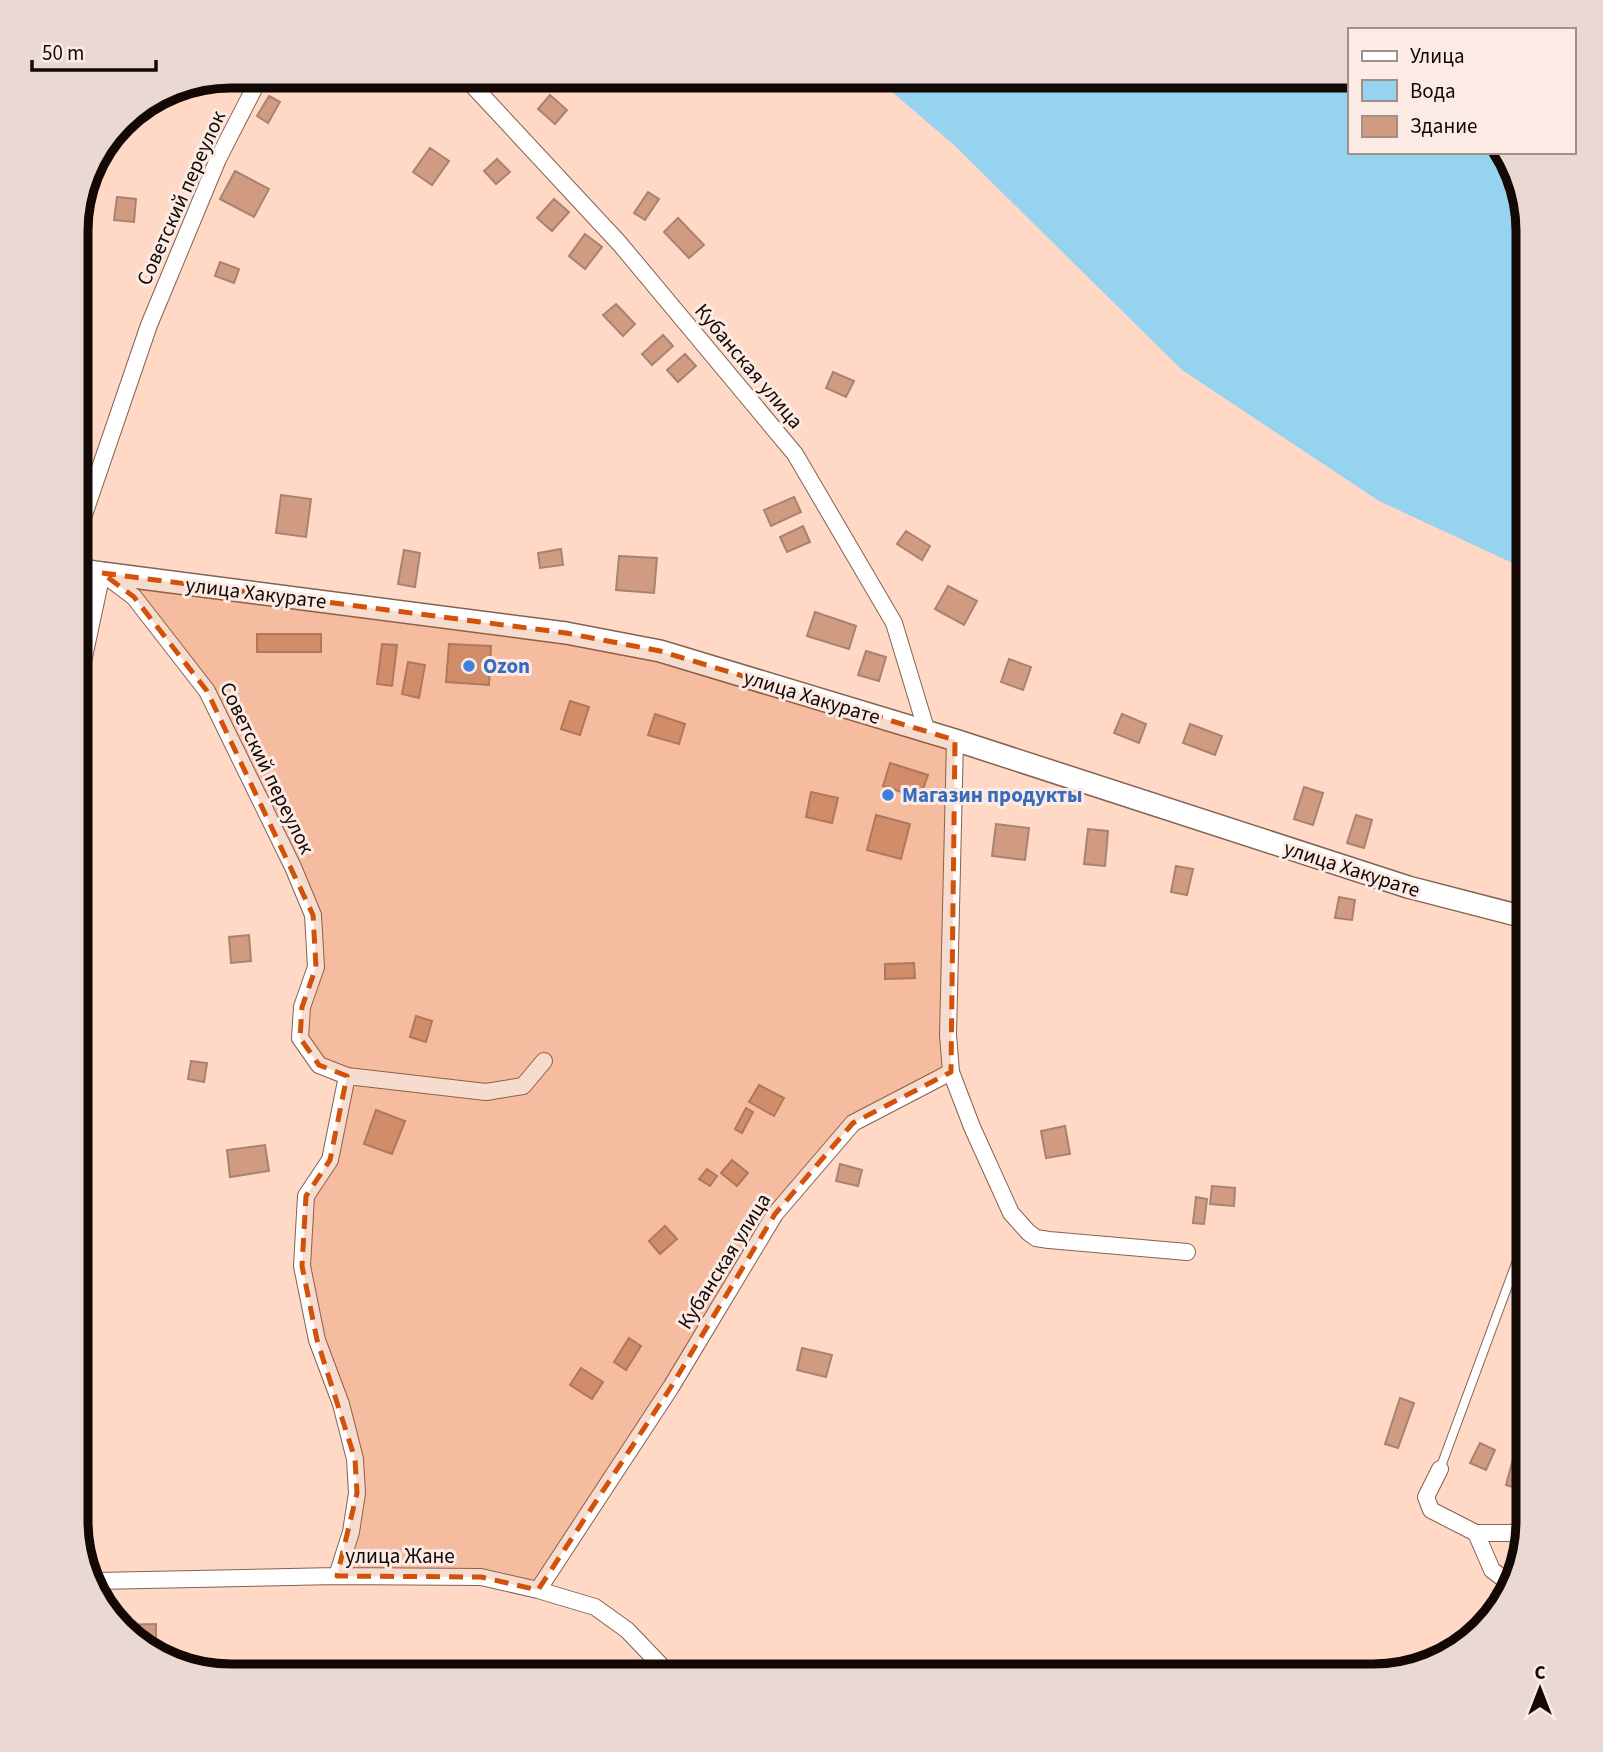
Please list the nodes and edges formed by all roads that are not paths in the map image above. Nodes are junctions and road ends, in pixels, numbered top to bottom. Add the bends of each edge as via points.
1 (254, 88) edge
2 (475, 88) edge
3 (88, 503) edge
4 (88, 571) edge
5 (103, 573) junction
6 (88, 640) edge
7 (927, 732) junction
8 (955, 740) junction
9 (1516, 915) edge
10 (544, 1061) dead end
11 (951, 1072) junction
12 (347, 1076) junction
13 (1187, 1252) dead end
14 (1516, 1263) edge
15 (1440, 1469) joint
16 (1476, 1533) junction
17 (1515, 1533) edge
18 (337, 1576) junction
19 (1504, 1579) edge
20 (100, 1581) edge
21 (538, 1590) junction
22 (660, 1664) edge

1 - 3 street, Советский переулок via 218,159 149,325
2 - 7 street, Кубанская улица via 621,244 795,454 894,624
4 - 5 street, улица Хакурате
5 - 6 street
5 - 7 street, улица Хакурате via 566,633 660,651
5 - 12 street, Советский переулок via 134,597 208,691 313,915 316,967 302,1007 300,1038 319,1065
7 - 8 street, улица Хакурате
8 - 9 street, улица Хакурате via 1408,887
8 - 11 street
10 - 12 street, Советский переулок via 523,1086 486,1092
11 - 13 street via 1011,1213 1028,1232 1049,1240
11 - 21 street, Кубанская улица via 853,1123 775,1214 671,1387
12 - 18 street via 330,1160 306,1196 302,1266 317,1340 355,1459 357,1493
14 - 15 lane
15 - 16 street via 1426,1497 1431,1510
16 - 17 street
16 - 19 street via 1492,1570
18 - 20 street, улица Жане
18 - 21 street, улица Жане via 481,1577
21 - 22 street, улица Жане via 595,1607 627,1630

